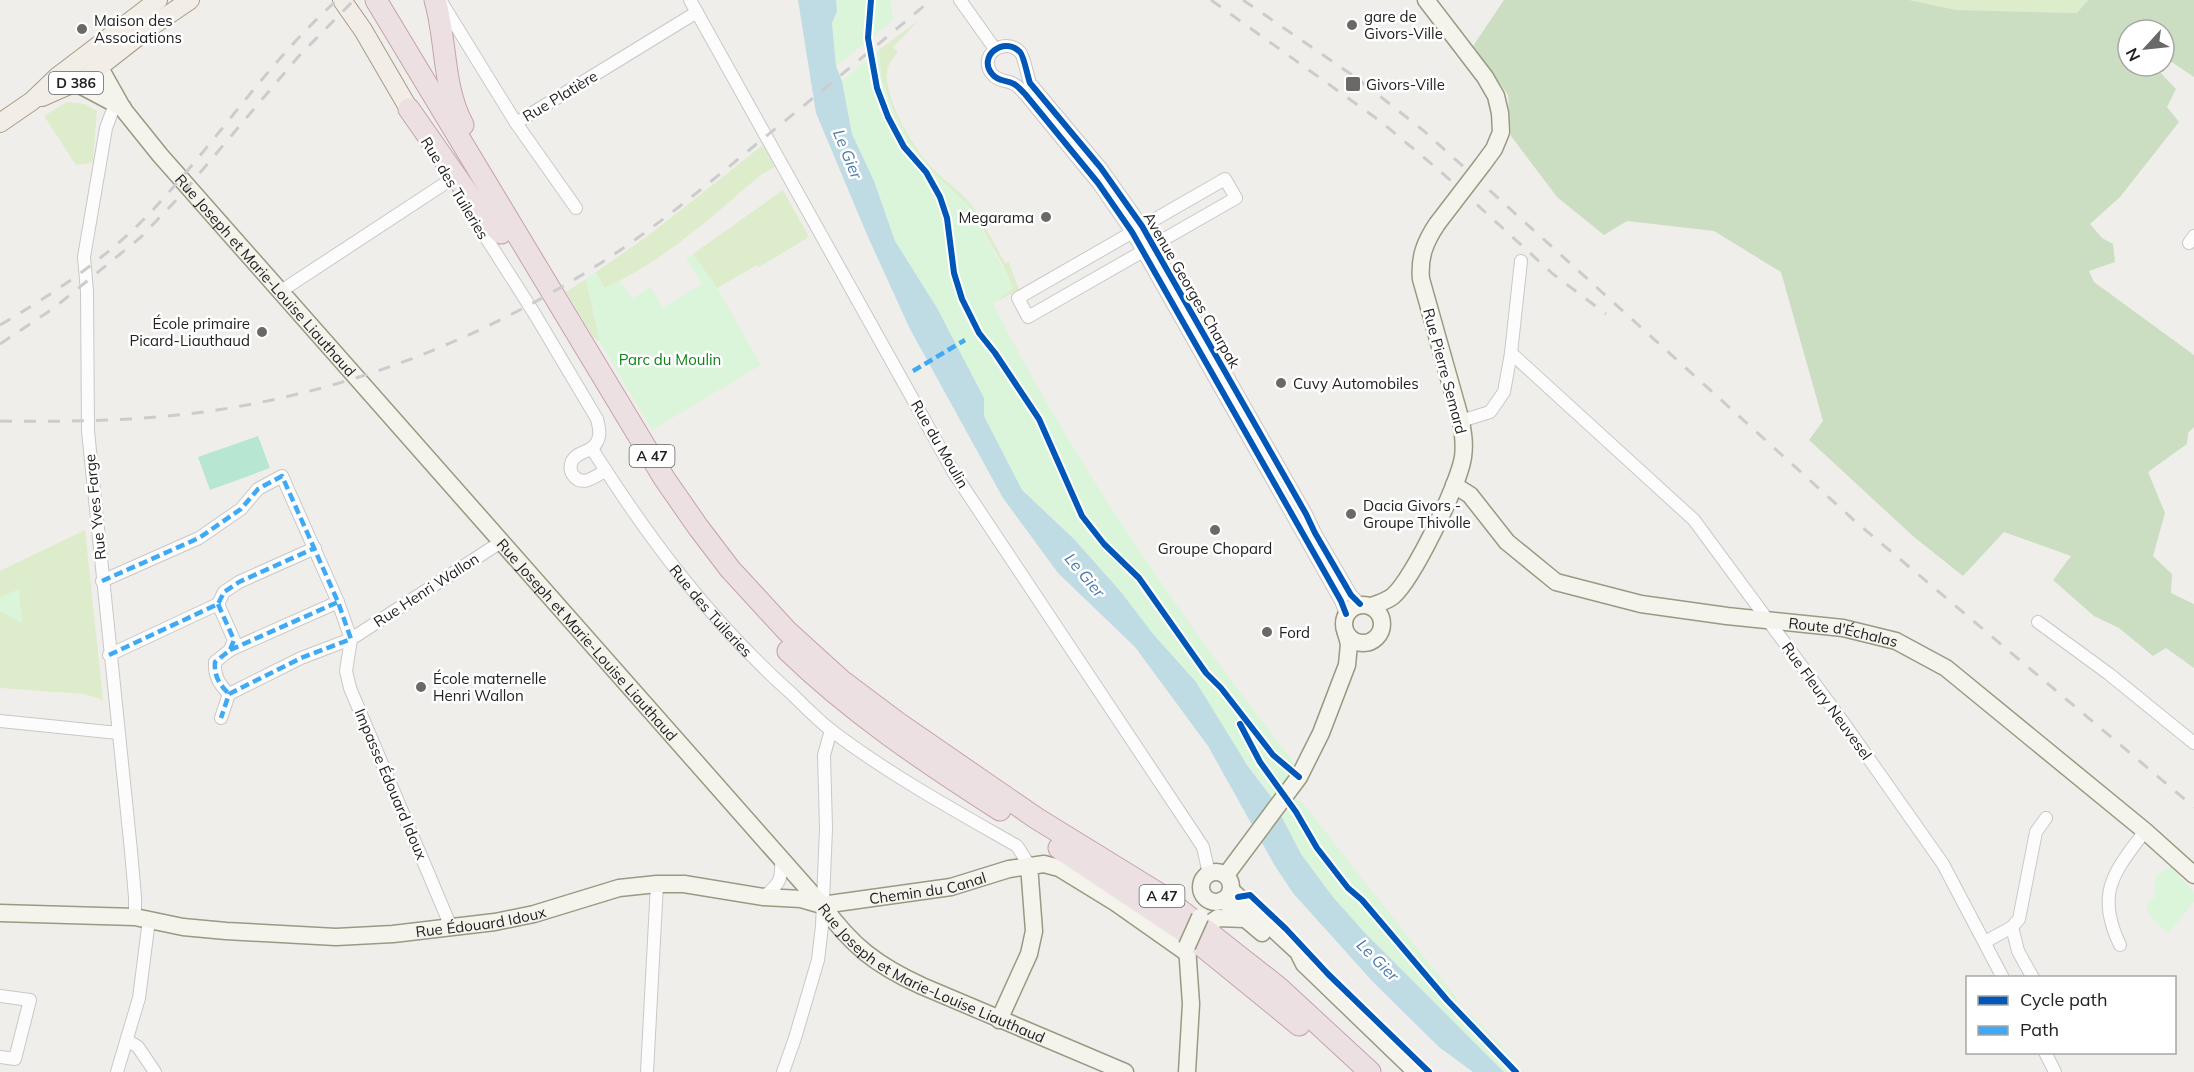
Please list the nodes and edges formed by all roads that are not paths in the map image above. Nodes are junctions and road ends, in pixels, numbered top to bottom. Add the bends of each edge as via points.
1 (190, 0) edge
2 (342, 0) edge
3 (360, 0) edge
4 (376, 0) edge
5 (435, 0) edge
6 (440, 0) edge
7 (690, 0) edge
8 (960, 0) edge
9 (1426, 0) edge
10 (160, 4) edge
11 (697, 12) junction
12 (995, 49) junction
13 (78, 61) junction
14 (100, 68) junction
15 (76, 83) junction
16 (32, 101) junction
17 (119, 104) junction
18 (409, 109) junction
19 (0, 123) edge
20 (516, 123) junction
21 (450, 180) junction
22 (576, 208) dead end
23 (1137, 229) junction
24 (501, 233) junction
25 (1149, 249) junction
26 (1521, 261) dead end
27 (541, 271) junction
28 (281, 291) junction
29 (1511, 353) junction
30 (1461, 421) junction
31 (592, 449) junction
32 (606, 470) junction
33 (1455, 485) junction
34 (501, 542) junction
35 (315, 548) junction
36 (102, 581) junction
37 (1405, 582) junction
38 (338, 602) junction
39 (218, 604) junction
40 (1360, 608) junction
41 (1768, 621) junction
42 (1383, 622) junction
43 (2038, 622) dead end
44 (1346, 633) junction
45 (351, 639) junction
46 (1369, 642) junction
47 (230, 650) junction
48 (109, 655) junction
49 (1347, 665) junction
50 (229, 694) junction
51 (221, 718) dead end
52 (0, 722) edge
53 (831, 730) junction
54 (118, 733) junction
55 (2194, 743) edge
56 (2046, 818) dead end
57 (2145, 831) junction
58 (781, 859) junction
59 (1029, 865) junction
60 (1209, 874) junction
61 (2194, 875) edge
62 (657, 884) junction
63 (764, 897) junction
64 (1214, 903) junction
65 (822, 905) junction
66 (0, 913) edge
67 (142, 919) junction
68 (1245, 919) junction
69 (451, 927) junction
70 (2012, 927) junction
71 (1985, 942) junction
72 (2120, 945) dead end
73 (1188, 948) junction
74 (1304, 963) junction
75 (2002, 976) edge
76 (2032, 976) edge
77 (0, 996) edge
78 (999, 1020) junction
79 (127, 1040) junction
80 (2046, 1054) edge
81 (0, 1057) edge
82 (117, 1072) edge
83 (155, 1072) edge
84 (647, 1072) edge
85 (783, 1072) edge
86 (1125, 1072) edge
87 (1187, 1072) edge
88 (1350, 1072) edge
89 (1370, 1072) edge
90 (1416, 1072) edge
91 (2055, 1072) edge

1 - 10 main road, D 386
2 - 18 main road
3 - 24 highway, A 47
4 - 27 highway, A 47
5 - 27 highway via 456,112
6 - 20 street, Rue Platière
7 - 11 street, Rue du Moulin
8 - 12 street
9 - 30 main road, Rue Pierre Semard, bridge via 1492,88 1501,123 1499,140 1437,224 1423,249 1420,267
10 - 13 main road, D 386
10 - 14 main road, D 386
11 - 20 street, Rue Platière
11 - 60 street, Rue du Moulin via 954,473 1203,847
12 - 23 street, Avenue Georges Charpak via 1001,45 1020,51 1030,83 1101,168
12 - 23 street, Avenue Georges Charpak via 988,58 993,76 1014,83 1025,94
13 - 14 main road, D 386
13 - 15 main road, D 386
13 - 16 main road, D 386
14 - 15 main road, D 386
14 - 17 main road, Rue Joseph et Marie-Louise Liauthaud
15 - 16 main road, D 386
15 - 17 main road, Rue Joseph et Marie-Louise Liauthaud
16 - 19 main road, D 386
17 - 28 main road, Rue Joseph et Marie-Louise Liauthaud
17 - 36 street, Rue Yves Farge via 106,128 84,257 87,431
18 - 21 street, Rue des Tuileries
18 - 24 highway via 483,215
20 - 22 street
21 - 28 street
21 - 31 street, Rue des Tuileries via 597,419 600,430
23 - 25 street, Avenue Georges Charpak
23 - 25 street via 1225,179 1231,188 1236,198
23 - 25 street via 1018,298 1029,317
24 - 88 highway, A 47 via 653,483 720,576 788,651 878,728 1185,932 1292,1018
25 - 40 street, Avenue Georges Charpak
26 - 29 street
27 - 89 highway, A 47 via 664,478 730,569 787,631 842,681 898,723 1036,818 1161,895 1278,987
28 - 34 main road, Rue Joseph et Marie-Louise Liauthaud
29 - 30 street via 1504,392 1494,407 1483,415
29 - 41 street, Rue Fleury Neuvesel via 1694,520
30 - 33 main road, Rue Pierre Semard via 1465,439
31 - 32 street, Rue des Tuileries
31 - 32 street via 575,457 572,474 588,481
32 - 53 street, Rue des Tuileries via 659,548 717,620 751,657
33 - 37 main road, Rue Pierre Semard
33 - 41 main road, Route d'Échalas via 1470,495 1507,542 1556,582 1641,604
34 - 45 street, Rue Henri Wallon
34 - 58 main road, Rue Joseph et Marie-Louise Liauthaud
35 - 36 street via 282,477 258,489 240,509 199,538
35 - 38 street
35 - 39 street via 239,582 224,592
36 - 48 street, Rue Yves Farge
37 - 40 main road, Rue Pierre Semard via 1392,596
37 - 42 main road, Rue Pierre Semard
38 - 45 street
38 - 47 street
39 - 47 street via 234,640
39 - 48 street
40 - 42 main road via 1377,610
40 - 44 main road via 1344,627
41 - 57 main road, Route d'Échalas via 1844,628 1896,641 1946,668
41 - 71 street, Rue Fleury Neuvesel via 1943,864
42 - 46 main road via 1379,635
43 - 55 street
44 - 46 main road via 1356,642
44 - 49 main road
45 - 50 street, Rue Henri Wallon via 301,658
45 - 69 street, Impasse Édouard Idoux via 346,671 350,688
46 - 49 main road
47 - 50 street via 214,662 214,674
48 - 54 street, Rue Yves Farge
49 - 64 main road via 1321,733 1291,790 1237,862
50 - 51 street
52 - 54 street
53 - 59 street, Rue des Tuileries via 883,767 1017,846
53 - 65 street via 824,755
54 - 67 street, Rue Yves Farge via 135,897
56 - 70 street via 2036,832 2019,919
57 - 61 main road, Route d'Échalas
57 - 72 street via 2115,871 2110,890 2109,907
58 - 63 street via 778,885
58 - 65 main road, Rue Joseph et Marie-Louise Liauthaud
59 - 65 main road, Chemin du Canal via 951,887
59 - 73 main road via 1059,868
59 - 78 main road via 1034,931 1029,954
60 - 64 main road via 1203,880 1202,892
60 - 64 main road via 1217,872
62 - 63 main road, Rue Édouard Idoux via 684,884
62 - 69 main road, Rue Édouard Idoux via 619,888 534,914
62 - 84 street
63 - 65 main road, Rue Édouard Idoux via 801,899
64 - 68 main road
64 - 68 main road via 1218,918
64 - 73 main road, bridge
64 - 74 main road via 1298,952
65 - 78 main road, Rue Joseph et Marie-Louise Liauthaud via 864,952 889,970
65 - 85 street via 818,960
66 - 67 main road, Rue Édouard Idoux
67 - 69 main road, Rue Édouard Idoux via 226,931 336,937
67 - 79 street, Rue Yves Farge via 139,998
68 - 74 main road via 1292,959
70 - 71 street
70 - 76 street via 2018,951
71 - 75 street, Rue Fleury Neuvesel
73 - 87 main road via 1191,1004
74 - 90 main road
77 - 81 street via 30,1000 15,1059
78 - 86 main road, Rue Joseph et Marie-Louise Liauthaud
79 - 82 street, Rue Yves Farge
79 - 83 street via 138,1047
80 - 91 street

